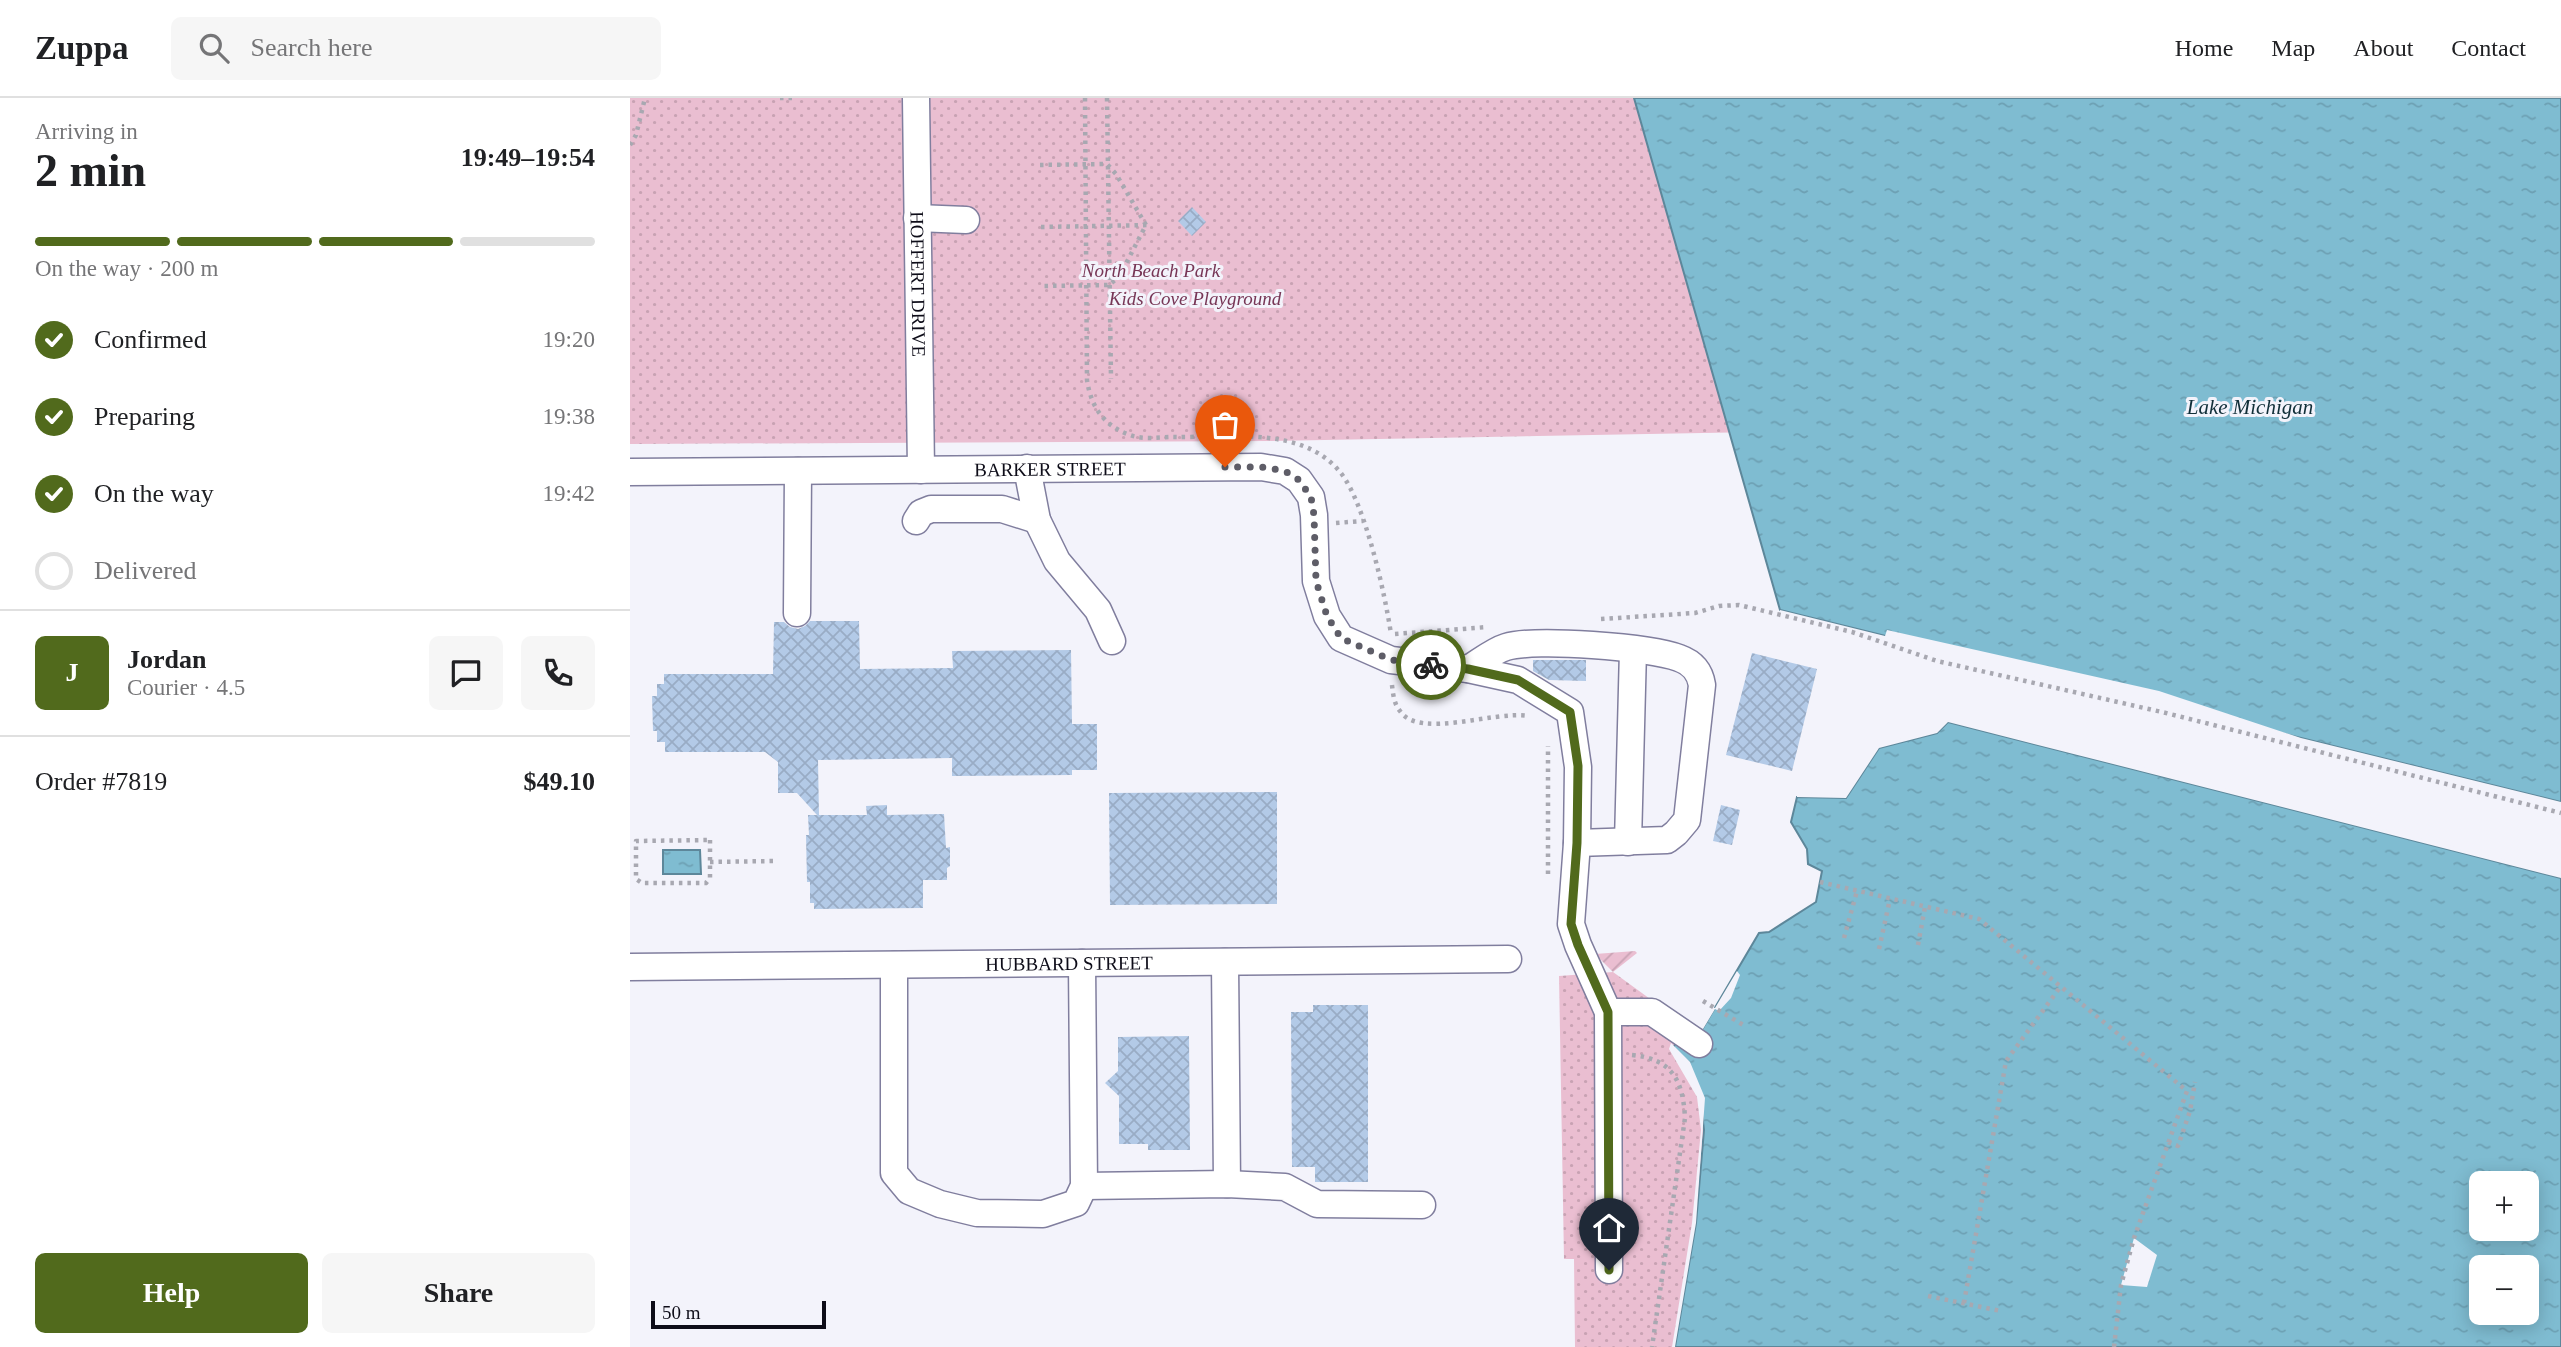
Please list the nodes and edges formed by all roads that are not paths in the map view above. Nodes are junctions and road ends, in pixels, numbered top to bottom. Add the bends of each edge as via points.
1 (916, 98) edge
2 (917, 218) junction
3 (966, 220) dead end
4 (1027, 468) junction
5 (921, 470) junction
6 (798, 471) junction
7 (630, 472) edge
8 (1037, 520) junction
9 (916, 521) dead end
10 (797, 613) dead end
11 (1112, 641) dead end
12 (1633, 650) junction
13 (1468, 669) junction
14 (1628, 842) junction
15 (1577, 843) junction
16 (1508, 959) dead end
17 (1224, 962) junction
18 (1083, 963) junction
19 (894, 965) junction
20 (630, 967) edge
21 (1608, 1012) junction
22 (1699, 1044) dead end
23 (1227, 1184) junction
24 (1084, 1186) junction
25 (1422, 1205) dead end
26 (1609, 1270) dead end

1 - 2 street, HOFFERT DRIVE
2 - 3 street
2 - 5 street, HOFFERT DRIVE
4 - 5 street, BARKER STREET
4 - 8 street
4 - 13 street, BARKER STREET via 1261,467 1285,471 1299,480 1311,497 1316,581 1327,616 1341,638 1391,660
5 - 6 street, BARKER STREET
6 - 7 street, BARKER STREET
6 - 10 street
8 - 9 street via 1002,509 931,509
8 - 11 street via 1057,561 1098,611
12 - 13 street via 1601,645 1506,647
12 - 14 street
12 - 14 street via 1679,658 1696,668 1702,685 1687,820 1667,839
13 - 15 street via 1518,680 1570,712 1578,766
14 - 15 street
15 - 21 street via 1571,924
16 - 17 street, HUBBARD STREET
17 - 18 street, HUBBARD STREET
17 - 23 street
18 - 19 street, HUBBARD STREET
18 - 24 street
19 - 20 street, HUBBARD STREET
19 - 24 street via 894,1173 909,1191 977,1213 1043,1214 1076,1203
21 - 22 street via 1652,1012
21 - 26 street
23 - 24 street
23 - 25 street via 1285,1187 1317,1204

